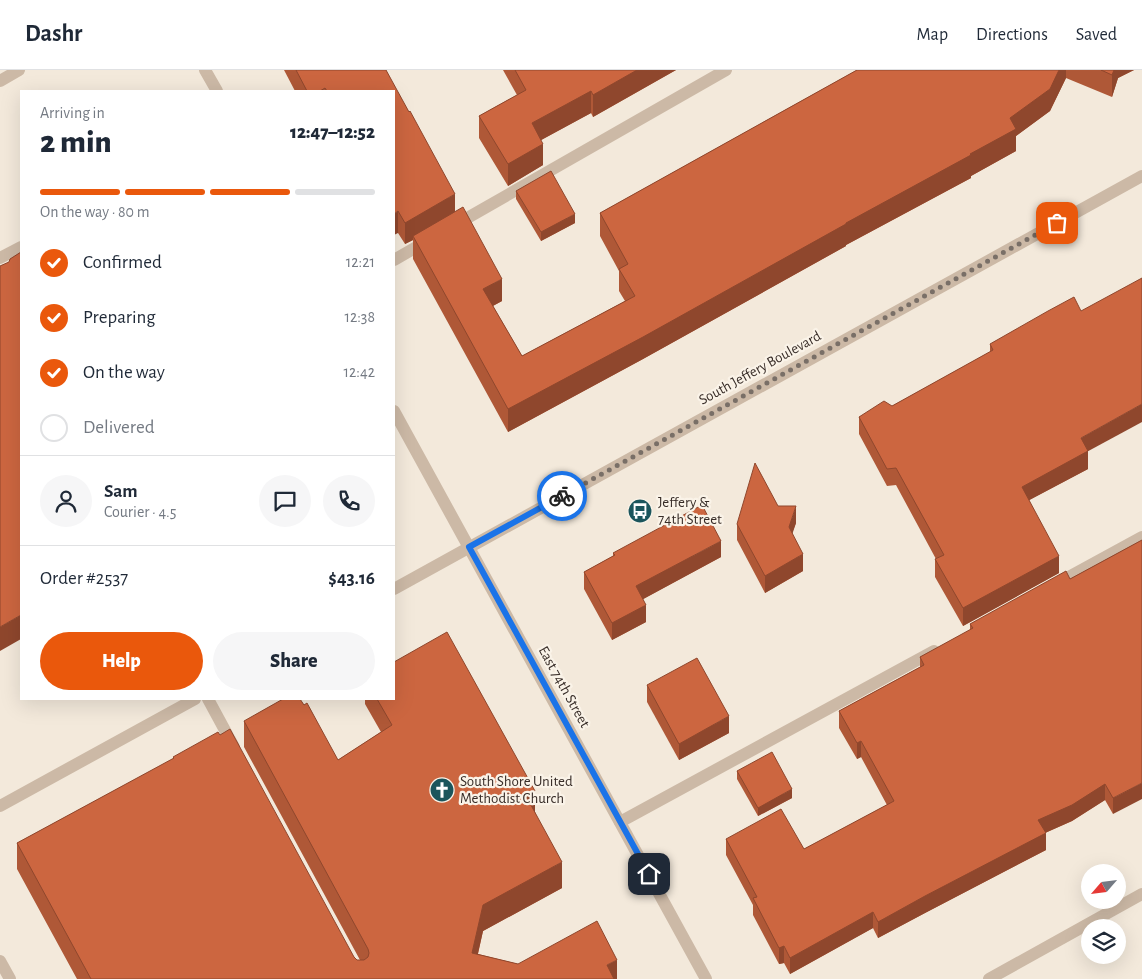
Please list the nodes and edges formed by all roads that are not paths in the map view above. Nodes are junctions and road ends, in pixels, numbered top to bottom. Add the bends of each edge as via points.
1 (19, 70) edge
2 (205, 70) edge
3 (726, 70) edge
4 (0, 81) edge
5 (216, 90) edge
6 (1142, 176) edge
7 (20, 248) edge
8 (0, 258) edge
9 (395, 259) edge
10 (395, 413) edge
11 (1142, 537) edge
12 (469, 547) junction
13 (395, 588) edge
14 (1047, 589) edge
15 (944, 645) edge
16 (193, 700) edge
17 (209, 700) edge
18 (242, 760) edge
19 (0, 806) edge
20 (620, 822) junction
21 (1142, 894) edge
22 (0, 961) edge
23 (10, 979) edge
24 (706, 979) edge
25 (989, 979) edge

1 - 4 street
2 - 5 street
3 - 9 street
6 - 12 street, South Jeffery Boulevard
7 - 8 street
10 - 12 street, East 74th Street
11 - 14 street
12 - 13 street, South Jeffery Boulevard
12 - 20 street, East 74th Street
15 - 20 street
16 - 19 street
17 - 18 street
20 - 24 street, East 74th Street
21 - 25 street
22 - 23 street

